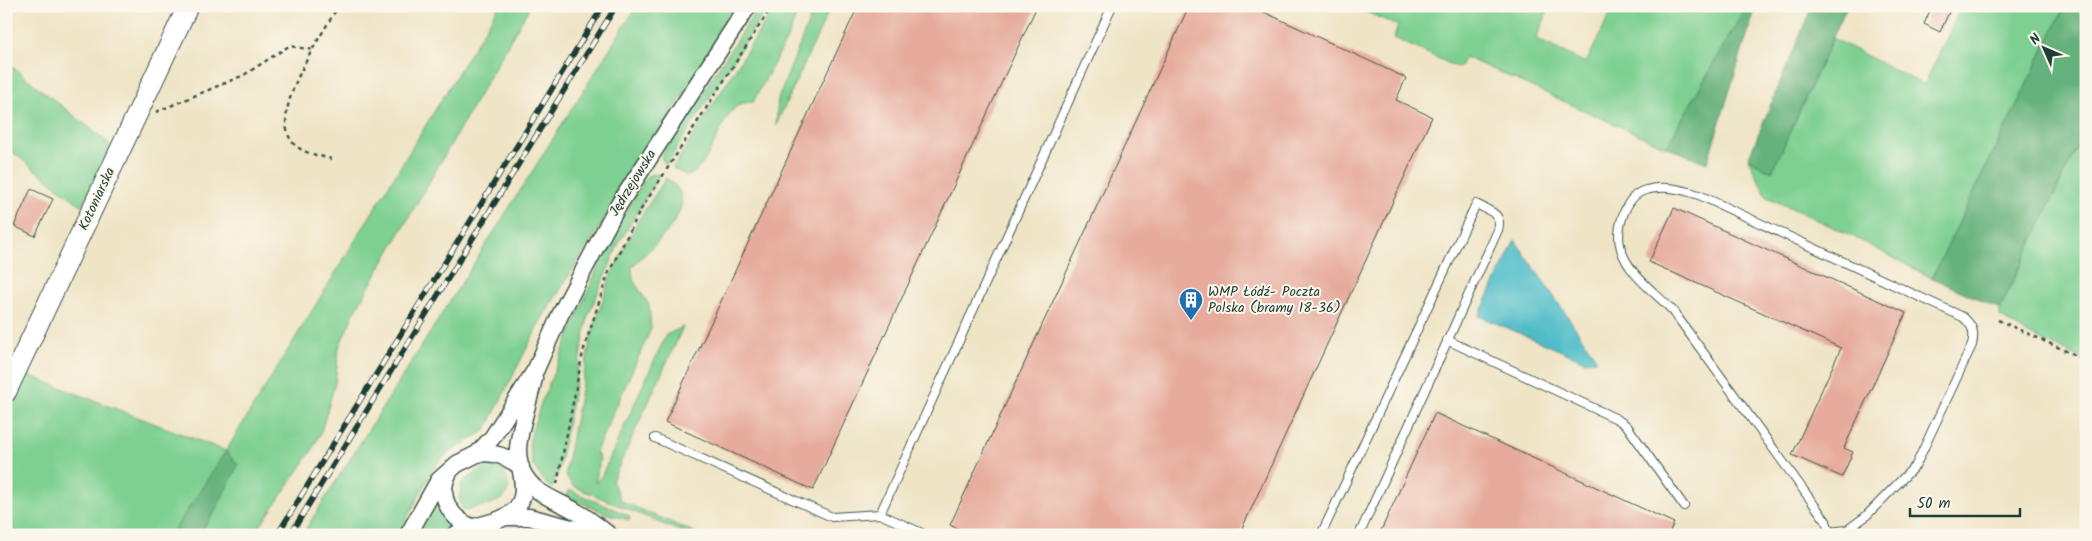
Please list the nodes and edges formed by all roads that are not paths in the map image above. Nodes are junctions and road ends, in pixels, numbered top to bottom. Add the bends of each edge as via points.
1 (188, 6) edge
2 (748, 6) edge
3 (1112, 6) edge
4 (1447, 340) junction
5 (536, 369) junction
6 (8, 382) edge
7 (655, 438) dead end
8 (477, 454) junction
9 (521, 467) junction
10 (449, 471) junction
11 (1684, 506) dead end
12 (880, 514) junction
13 (505, 517) junction
14 (471, 527) junction
15 (1830, 534) edge
16 (408, 535) edge
17 (455, 535) edge
18 (599, 535) edge
19 (609, 535) edge
20 (926, 535) edge
21 (1321, 535) edge
22 (1359, 535) edge

1 - 6 street, Kotoniarska
2 - 5 street, Jędrzejowska via 616,209
3 - 12 lane
4 - 11 lane via 1627,426
4 - 21 lane via 1500,222 1496,213 1476,204
4 - 22 lane
5 - 8 street, Jędrzejowska via 492,438
5 - 9 street, Jędrzejowska via 519,438
7 - 12 lane via 832,517
8 - 9 street via 500,455
8 - 10 street, Jędrzejowska
9 - 13 street, Jędrzejowska via 523,495 515,510
9 - 19 street via 533,488 578,512
10 - 14 street via 444,491 447,506 456,518
10 - 16 street, Jędrzejowska via 431,491
12 - 20 lane
13 - 14 street
13 - 18 street via 529,517
14 - 17 street
15 - 15 lane via 1826,521 1673,311 1649,289 1621,250 1619,228 1622,216 1644,190 1678,188 1699,195 1963,317 1971,325 1974,333 1972,345 1916,465 1865,517 1847,530

